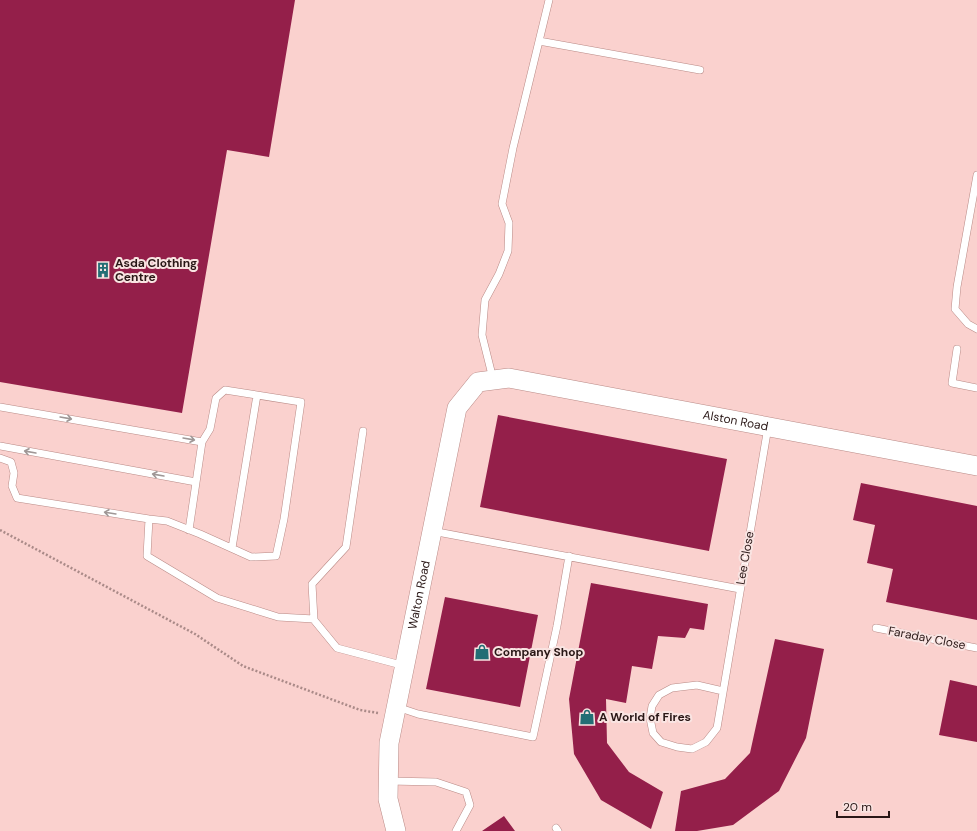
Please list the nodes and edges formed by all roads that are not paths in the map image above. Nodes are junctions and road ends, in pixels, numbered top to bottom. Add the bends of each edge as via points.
1 (549, 0) edge
2 (539, 41) junction
3 (700, 70) dead end
4 (977, 175) edge
5 (977, 328) edge
6 (957, 349) dead end
7 (494, 380) junction
8 (977, 388) edge
9 (257, 395) junction
10 (0, 407) edge
11 (768, 426) junction
12 (363, 431) dead end
13 (202, 442) junction
14 (0, 446) edge
15 (0, 458) edge
16 (977, 466) edge
17 (196, 482) junction
18 (149, 519) junction
19 (189, 530) junction
20 (432, 531) junction
21 (232, 548) junction
22 (569, 556) junction
23 (740, 589) junction
24 (314, 619) junction
25 (876, 628) dead end
26 (977, 648) edge
27 (405, 666) junction
28 (723, 691) junction
29 (395, 712) junction
30 (389, 781) junction
31 (396, 831) edge
32 (456, 831) edge

1 - 2 lane
2 - 3 lane
2 - 7 lane via 502,204 509,223 508,251 485,300 482,335
4 - 5 lane via 957,287 956,309 968,324
6 - 8 lane via 952,383
7 - 11 street, Alston Road via 509,378
7 - 20 street, Walton Road via 478,382 457,408
9 - 13 lane via 225,390 216,398 210,429
9 - 21 lane
9 - 21 lane via 301,402 284,519 276,556 252,557
10 -> 13 lane
11 - 16 street, Alston Road
11 - 23 lane, Lee Close
12 - 24 lane via 346,547 312,584
13 - 17 lane
17 -> 14 lane
18 -> 15 lane via 17,498 12,486 14,474 11,462
17 - 19 lane
18 - 19 lane via 167,521
18 - 24 lane via 147,556 217,598 278,617
19 - 21 lane
20 - 22 lane
20 - 27 street, Walton Road
22 - 23 lane
22 - 29 lane via 533,738 418,714
23 - 28 lane, Lee Close
24 - 27 lane via 337,648
25 - 26 lane, Faraday Close
27 - 29 street, Walton Road
28 - 28 lane, Lee Close via 717,728 706,742 692,749 677,748 661,742 653,732 650,718 652,706 659,695 672,688 697,685
29 - 30 street, Walton Road via 389,743
30 - 31 street, Walton Road via 388,799
30 - 32 lane via 436,782 466,792 470,805

